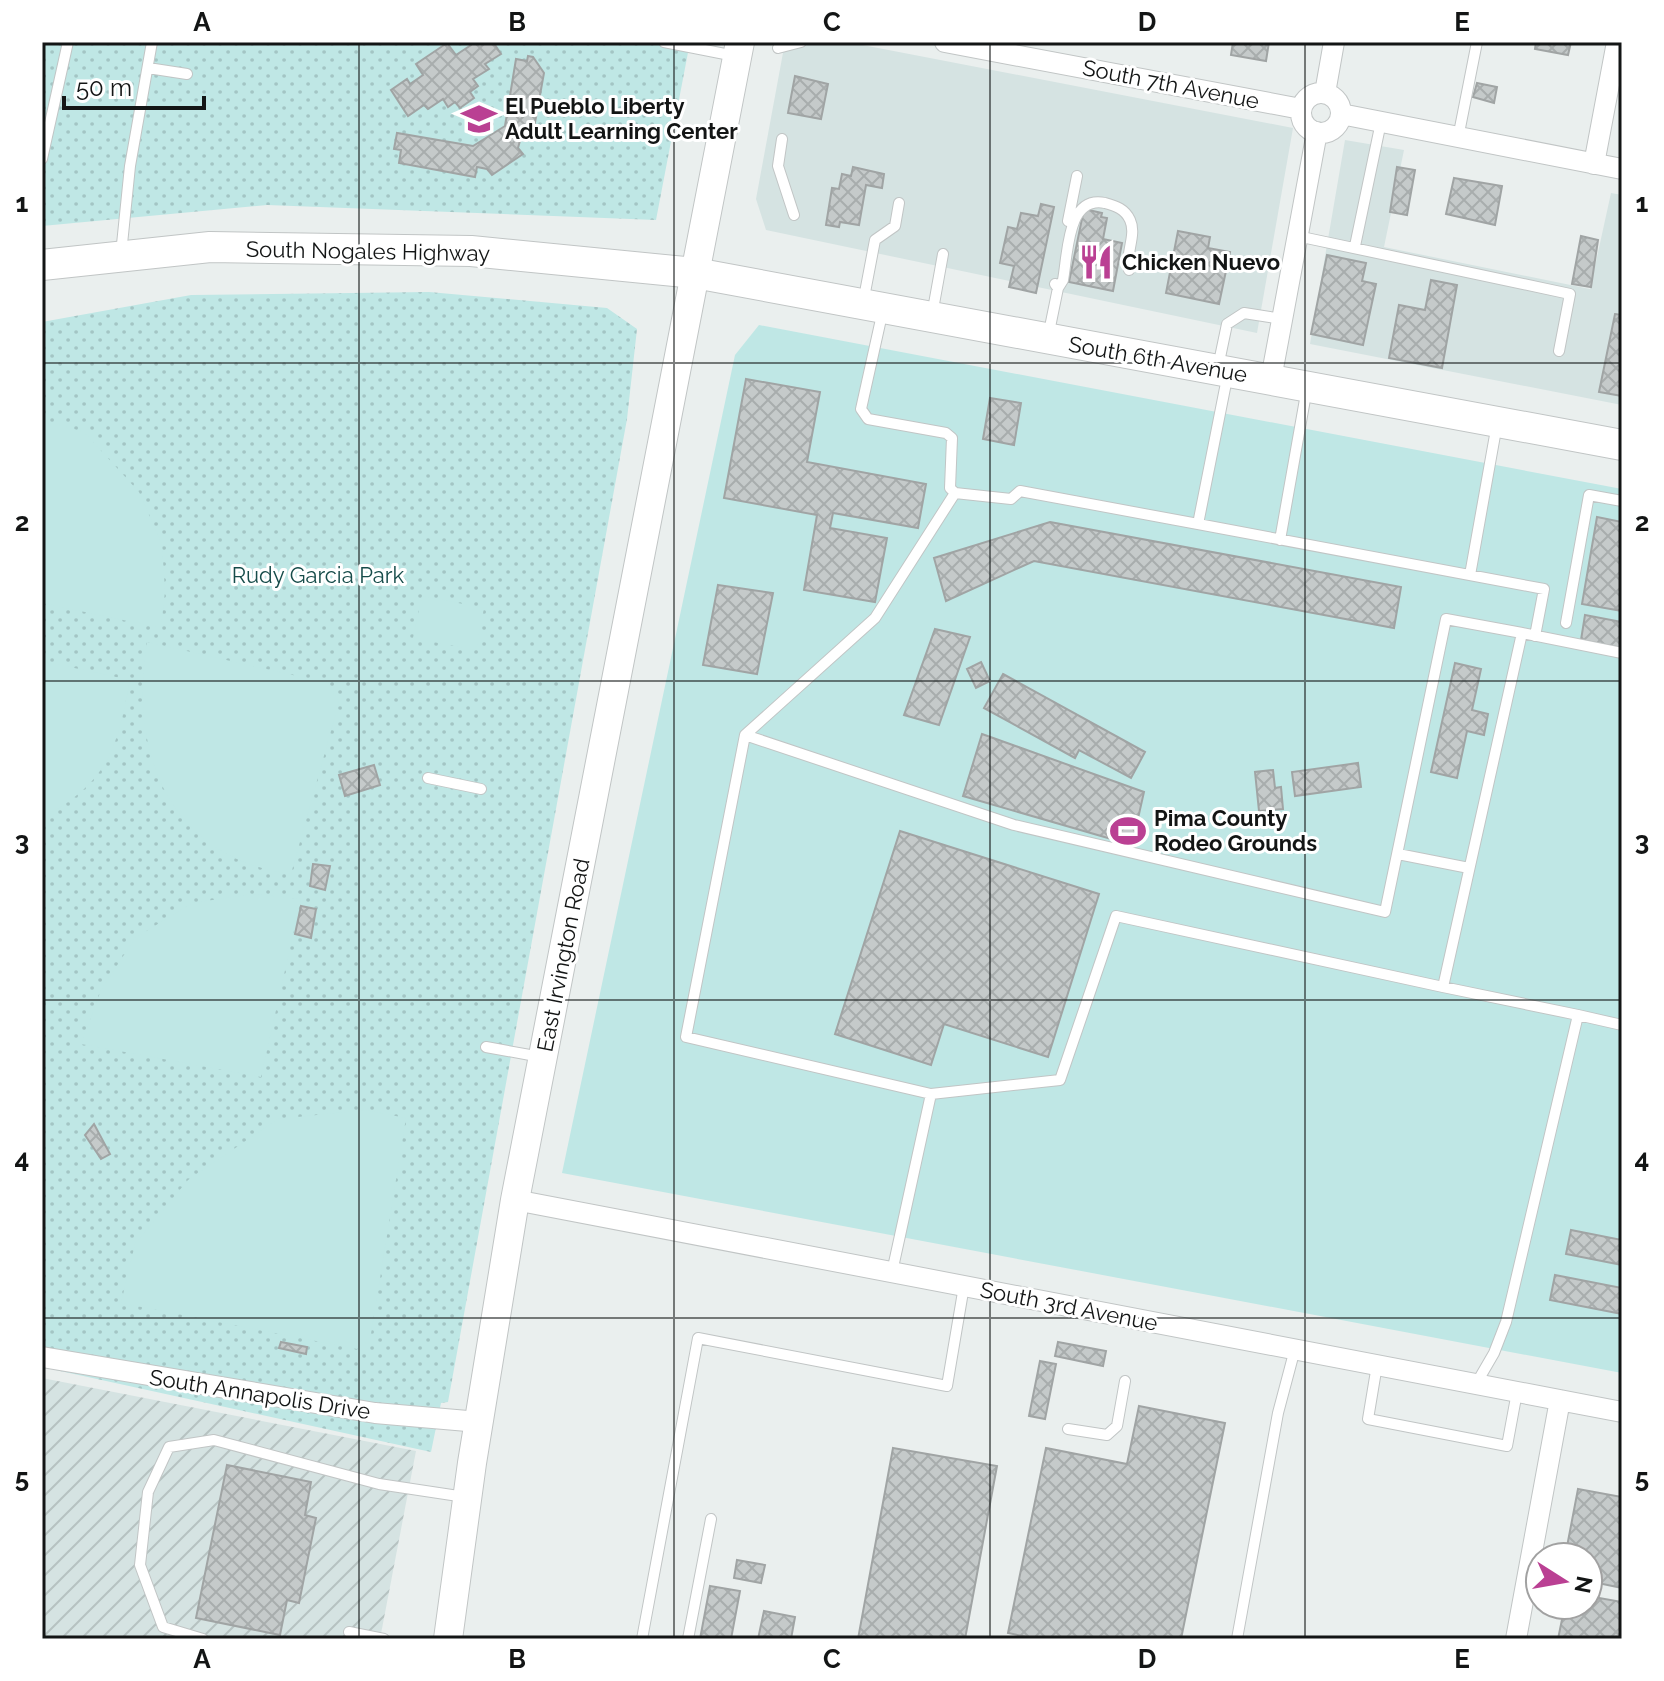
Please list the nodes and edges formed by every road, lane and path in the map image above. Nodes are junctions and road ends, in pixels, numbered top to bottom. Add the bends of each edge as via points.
1 (68, 42) edge
2 (152, 42) edge
3 (664, 42) edge
4 (801, 42) edge
5 (945, 42) edge
6 (1334, 42) edge
7 (1477, 42) edge
8 (1617, 42) edge
9 (778, 48) dead end
10 (738, 49) edge
11 (1047, 51) edge
12 (148, 68) junction
13 (187, 74) dead end
14 (1325, 93) junction
15 (1301, 109) junction
16 (1341, 114) junction
17 (1381, 122) junction
18 (1317, 132) junction
19 (1458, 138) junction
20 (782, 139) dead end
21 (42, 159) edge
22 (1594, 164) junction
23 (1622, 169) edge
24 (1077, 176) dead end
25 (899, 203) dead end
26 (794, 215) dead end
27 (1297, 236) junction
28 (1355, 246) junction
29 (943, 254) dead end
30 (121, 256) junction
31 (42, 265) edge
32 (1129, 270) dead end
33 (695, 273) junction
34 (1058, 288) junction
35 (874, 306) junction
36 (931, 317) junction
37 (1282, 319) junction
38 (1047, 339) junction
39 (1559, 351) dead end
40 (1223, 371) junction
41 (1271, 379) junction
42 (1307, 386) junction
43 (1498, 422) junction
44 (1622, 445) edge
45 (955, 493) junction
46 (1622, 501) edge
47 (1198, 524) junction
48 (1280, 540) junction
49 (1470, 575) junction
50 (1566, 623) dead end
51 (1522, 633) junction
52 (1535, 636) junction
53 (1622, 653) edge
54 (745, 735) junction
55 (428, 778) dead end
56 (481, 789) dead end
57 (1398, 854) junction
58 (1469, 868) junction
59 (1443, 987) junction
60 (1578, 1015) junction
61 (1622, 1025) edge
62 (486, 1047) dead end
63 (543, 1057) junction
64 (931, 1094) junction
65 (515, 1200) junction
66 (892, 1272) junction
67 (964, 1286) junction
68 (1295, 1349) junction
69 (42, 1357) edge
70 (1377, 1365) junction
71 (1125, 1381) dead end
72 (1476, 1384) junction
73 (1517, 1392) junction
74 (1560, 1400) junction
75 (1622, 1412) edge
76 (479, 1422) junction
77 (1068, 1429) dead end
78 (467, 1497) junction
79 (711, 1519) dead end
80 (349, 1632) dead end
81 (203, 1639) edge
82 (384, 1639) edge
83 (448, 1639) edge
84 (642, 1639) edge
85 (688, 1639) edge
86 (1237, 1639) edge
87 (1516, 1639) edge

1 - 21 lane
2 - 12 lane
3 - 10 lane
4 - 9 lane
5 - 11 street, South 7th Avenue
6 - 14 street
7 - 19 lane
8 - 22 street
10 - 33 main road, East Irvington Road
11 - 15 street, South 7th Avenue
12 - 13 lane
12 - 30 lane
14 - 15 street via 1307,98
14 - 16 street via 1339,103
15 - 18 street via 1304,124
16 - 17 street
16 - 18 street via 1333,129
17 - 19 street
17 - 28 lane
18 - 27 street
19 - 22 street
20 - 26 lane via 778,166
22 - 23 street
24 - 34 lane
25 - 35 lane via 895,226 875,240
27 - 28 lane
27 - 37 street
28 - 39 lane via 1570,294
29 - 36 lane
30 - 31 main road, South Nogales Highway
30 - 33 main road, South Nogales Highway via 210,247 471,251
32 - 34 lane via 1129,218 1123,209 1093,201 1082,204 1076,214
33 - 35 main road, South 6th Avenue
33 - 63 main road, East Irvington Road
34 - 38 lane
35 - 36 main road, South 6th Avenue
35 - 45 lane via 862,415 952,438 950,488
36 - 38 main road, South 6th Avenue
37 - 40 lane via 1244,313 1227,324
37 - 41 street
38 - 40 main road, South 6th Avenue
40 - 41 main road, South 6th Avenue
40 - 47 lane
41 - 42 main road, South 6th Avenue
42 - 43 main road, South 6th Avenue
42 - 48 lane
43 - 44 main road, South 6th Avenue
43 - 49 lane
45 - 47 lane via 1011,499 1020,491
45 - 54 lane via 875,618
46 - 50 lane via 1589,495
47 - 48 lane
48 - 49 lane
49 - 52 lane via 1544,589
51 - 52 lane
51 - 57 lane via 1446,619
51 - 58 lane
52 - 53 lane
54 - 57 lane via 1014,825 1385,912
54 - 64 lane via 686,1037
55 - 56 lane
57 - 58 lane
58 - 59 lane
59 - 60 lane
59 - 64 lane via 1116,916 1060,1080
60 - 61 lane
60 - 72 lane via 1514,1293 1494,1353
62 - 63 lane
63 - 65 main road, East Irvington Road
64 - 66 lane
65 - 66 street, South 3rd Avenue
65 - 76 main road, East Irvington Road
66 - 67 street, South 3rd Avenue
67 - 68 street, South 3rd Avenue
67 - 84 lane via 947,1386 698,1338
68 - 70 street, South 3rd Avenue
68 - 86 lane via 1278,1413
69 - 76 street, South Annapolis Drive via 375,1413
70 - 72 street, South 3rd Avenue
70 - 73 lane via 1368,1419 1507,1446
71 - 77 lane via 1117,1426 1107,1435
72 - 73 street, South 3rd Avenue
73 - 74 street, South 3rd Avenue
74 - 75 street, South 3rd Avenue
74 - 87 street
76 - 78 main road, East Irvington Road
78 - 81 lane via 379,1484 214,1440 169,1447 148,1492 140,1565 163,1627
78 - 83 main road, East Irvington Road
79 - 85 lane
80 - 82 lane

